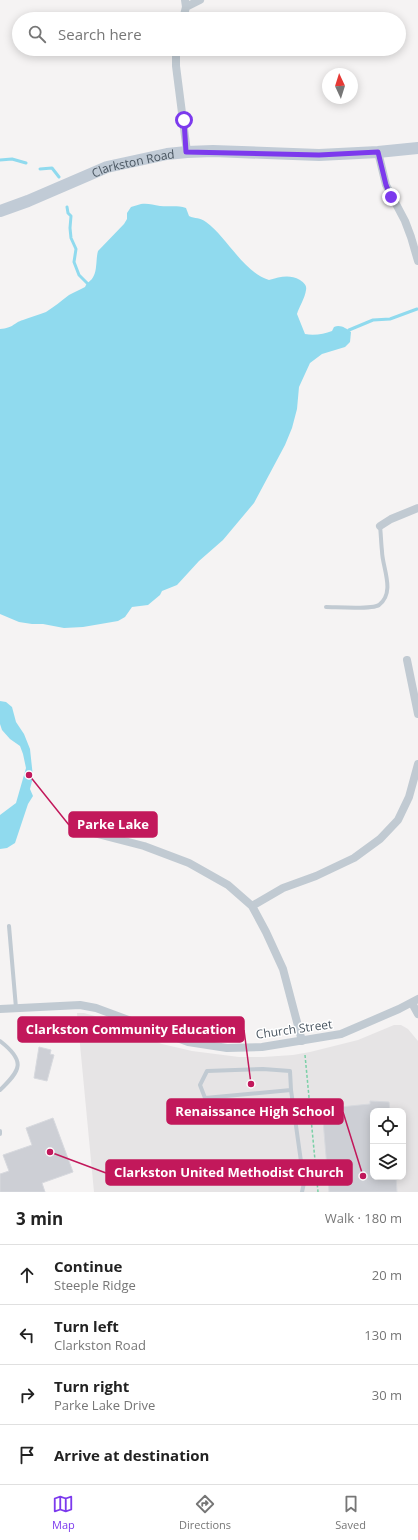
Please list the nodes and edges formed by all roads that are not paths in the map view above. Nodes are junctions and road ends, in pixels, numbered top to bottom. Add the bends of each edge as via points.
1 (200, 0) edge
2 (185, 4) edge
3 (176, 56) edge
4 (418, 148) edge
5 (186, 152) junction
6 (378, 152) junction
7 (0, 211) edge
8 (418, 261) edge
9 (418, 508) edge
10 (380, 526) joint
11 (326, 607) dead end
12 (407, 660) dead end
13 (418, 714) edge
14 (418, 764) edge
15 (78, 829) dead end
16 (252, 906) junction
17 (10, 926) dead end
18 (415, 1001) edge
19 (16, 1008) junction
20 (0, 1009) edge
21 (418, 1014) edge
22 (0, 1041) edge
23 (302, 1041) junction
24 (0, 1090) edge
25 (291, 1090) junction
26 (0, 1131) edge
27 (0, 1134) edge
28 (302, 1192) edge

1 - 2 street
3 - 5 street
4 - 6 street, Clarkston Road
5 - 6 street, Clarkston Road via 319,155
5 - 7 street, Clarkston Road via 107,167
6 - 8 street via 386,185 412,237
9 - 10 street
10 - 11 lane via 387,579 385,596 379,605 371,607
12 - 13 street
14 - 16 street via 409,797 398,820 380,839 354,858 283,888
15 - 16 street via 144,846 188,864 228,885
16 - 23 street via 283,969
17 - 19 lane
18 - 21 street
18 - 23 street, Church Street via 341,1034
19 - 20 street, Church Street
19 - 23 street, Church Street via 76,1005 96,1008 188,1042 227,1048 262,1047
22 - 24 lane via 18,1062 14,1076
25 - 25 lane via 290,1070 208,1071 200,1085 205,1098
25 - 28 lane via 304,1183
26 - 27 lane

